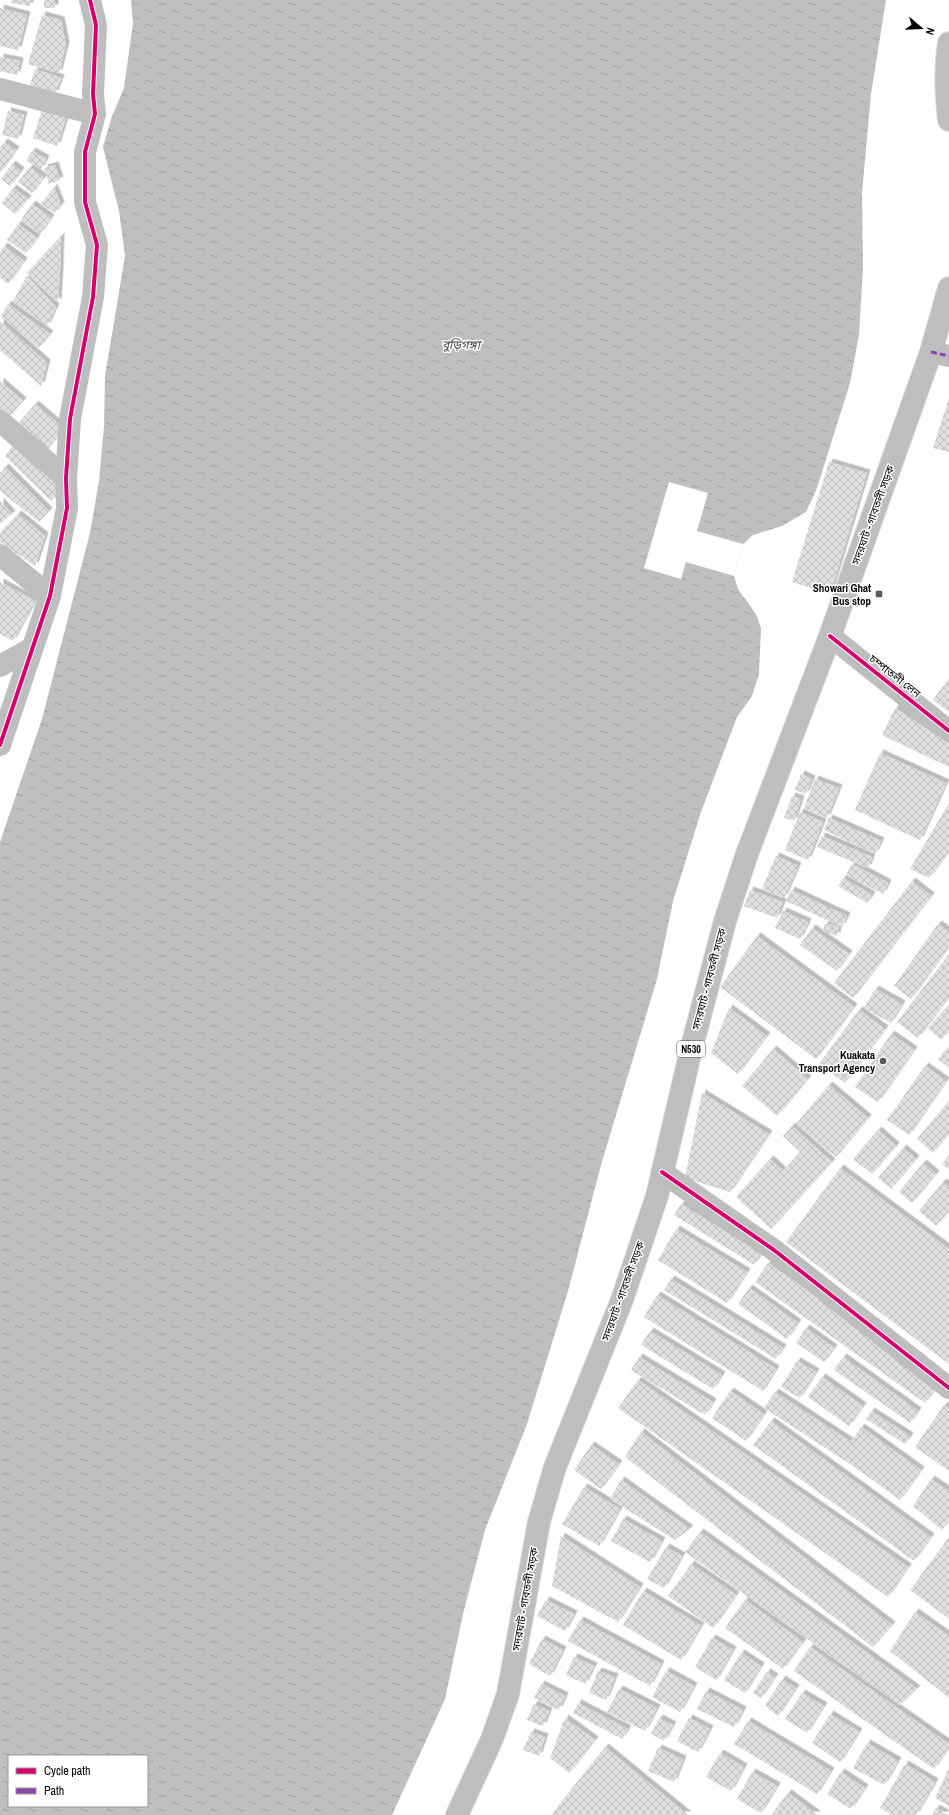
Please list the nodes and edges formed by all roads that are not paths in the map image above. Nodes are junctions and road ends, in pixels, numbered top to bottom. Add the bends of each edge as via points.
1 (90, 0) edge
2 (949, 43) edge
3 (0, 89) edge
4 (948, 109) edge
5 (95, 114) junction
6 (949, 288) edge
7 (940, 354) edge
8 (0, 421) edge
9 (66, 478) junction
10 (1, 558) edge
11 (50, 596) junction
12 (830, 636) junction
13 (32, 648) junction
14 (0, 666) edge
15 (949, 731) edge
16 (0, 745) edge
17 (662, 1172) junction
18 (949, 1388) edge
19 (457, 1815) edge

1 - 5 main road via 96,25 93,94
2 - 4 main road
3 - 5 main road
5 - 9 main road via 85,152 85,202 97,244 93,298 70,419
6 - 7 main road, সদরঘাট - গাবতলী সড়ক / N530
7 - 12 main road, সদরঘাট - গাবতলী সড়ক / N530
8 - 9 main road
9 - 11 main road via 67,508
10 - 11 main road
11 - 13 main road
12 - 15 main road, চম্পাতলী লেন
12 - 17 main road, সদরঘাট - গাবতলী সড়ক / N530 via 747,854 725,922
13 - 14 main road
13 - 16 main road
17 - 18 main road via 774,1250
17 - 19 main road, সদরঘাট - গাবতলী সড়ক / N530 via 657,1196 622,1300 555,1467 540,1522 508,1694 492,1739

